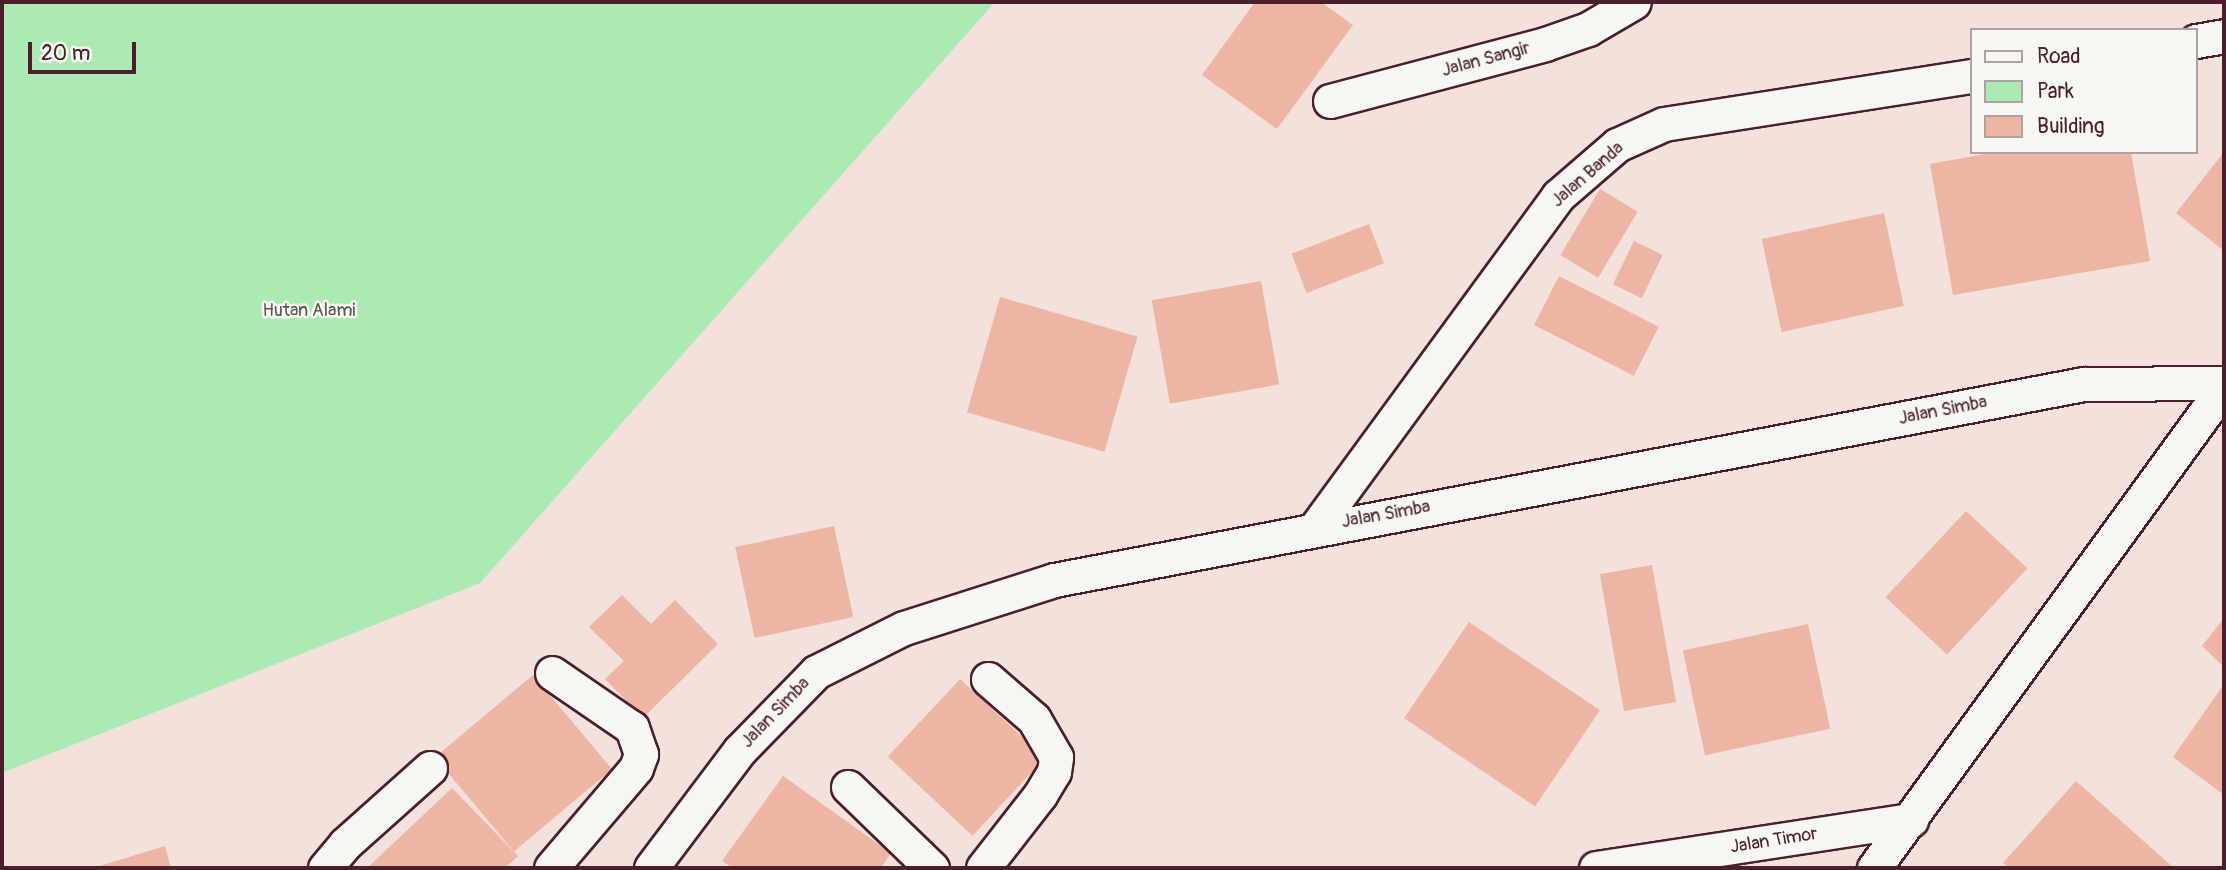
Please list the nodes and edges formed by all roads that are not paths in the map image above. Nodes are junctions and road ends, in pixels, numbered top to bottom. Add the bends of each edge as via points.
1 (1634, 2) edge
2 (2224, 36) edge
3 (2198, 41) edge
4 (1970, 76) edge
5 (1330, 101) dead end
6 (2224, 385) edge
7 (1316, 527) junction
8 (552, 673) dead end
9 (988, 679) dead end
10 (430, 768) dead end
11 (848, 787) dead end
12 (1911, 820) junction
13 (340, 860) edge
14 (551, 868) edge
15 (651, 868) edge
16 (932, 868) edge
17 (983, 868) edge
18 (1596, 868) edge
19 (1874, 868) edge

1 - 5 street, Jalan Sangir via 1588,29 1545,44
2 - 3 street
4 - 7 street, Jalan Banda via 1664,124 1617,145 1558,196
6 - 7 street, Jalan Simba via 2083,384
6 - 12 street
7 - 15 street, Jalan Simba via 1054,580 904,628 827,667 740,750
8 - 14 street via 632,728 641,754 636,768
9 - 17 street via 1034,719 1056,757 1054,772 1040,795
10 - 13 street
11 - 16 street
12 - 18 street, Jalan Timor
12 - 19 street

